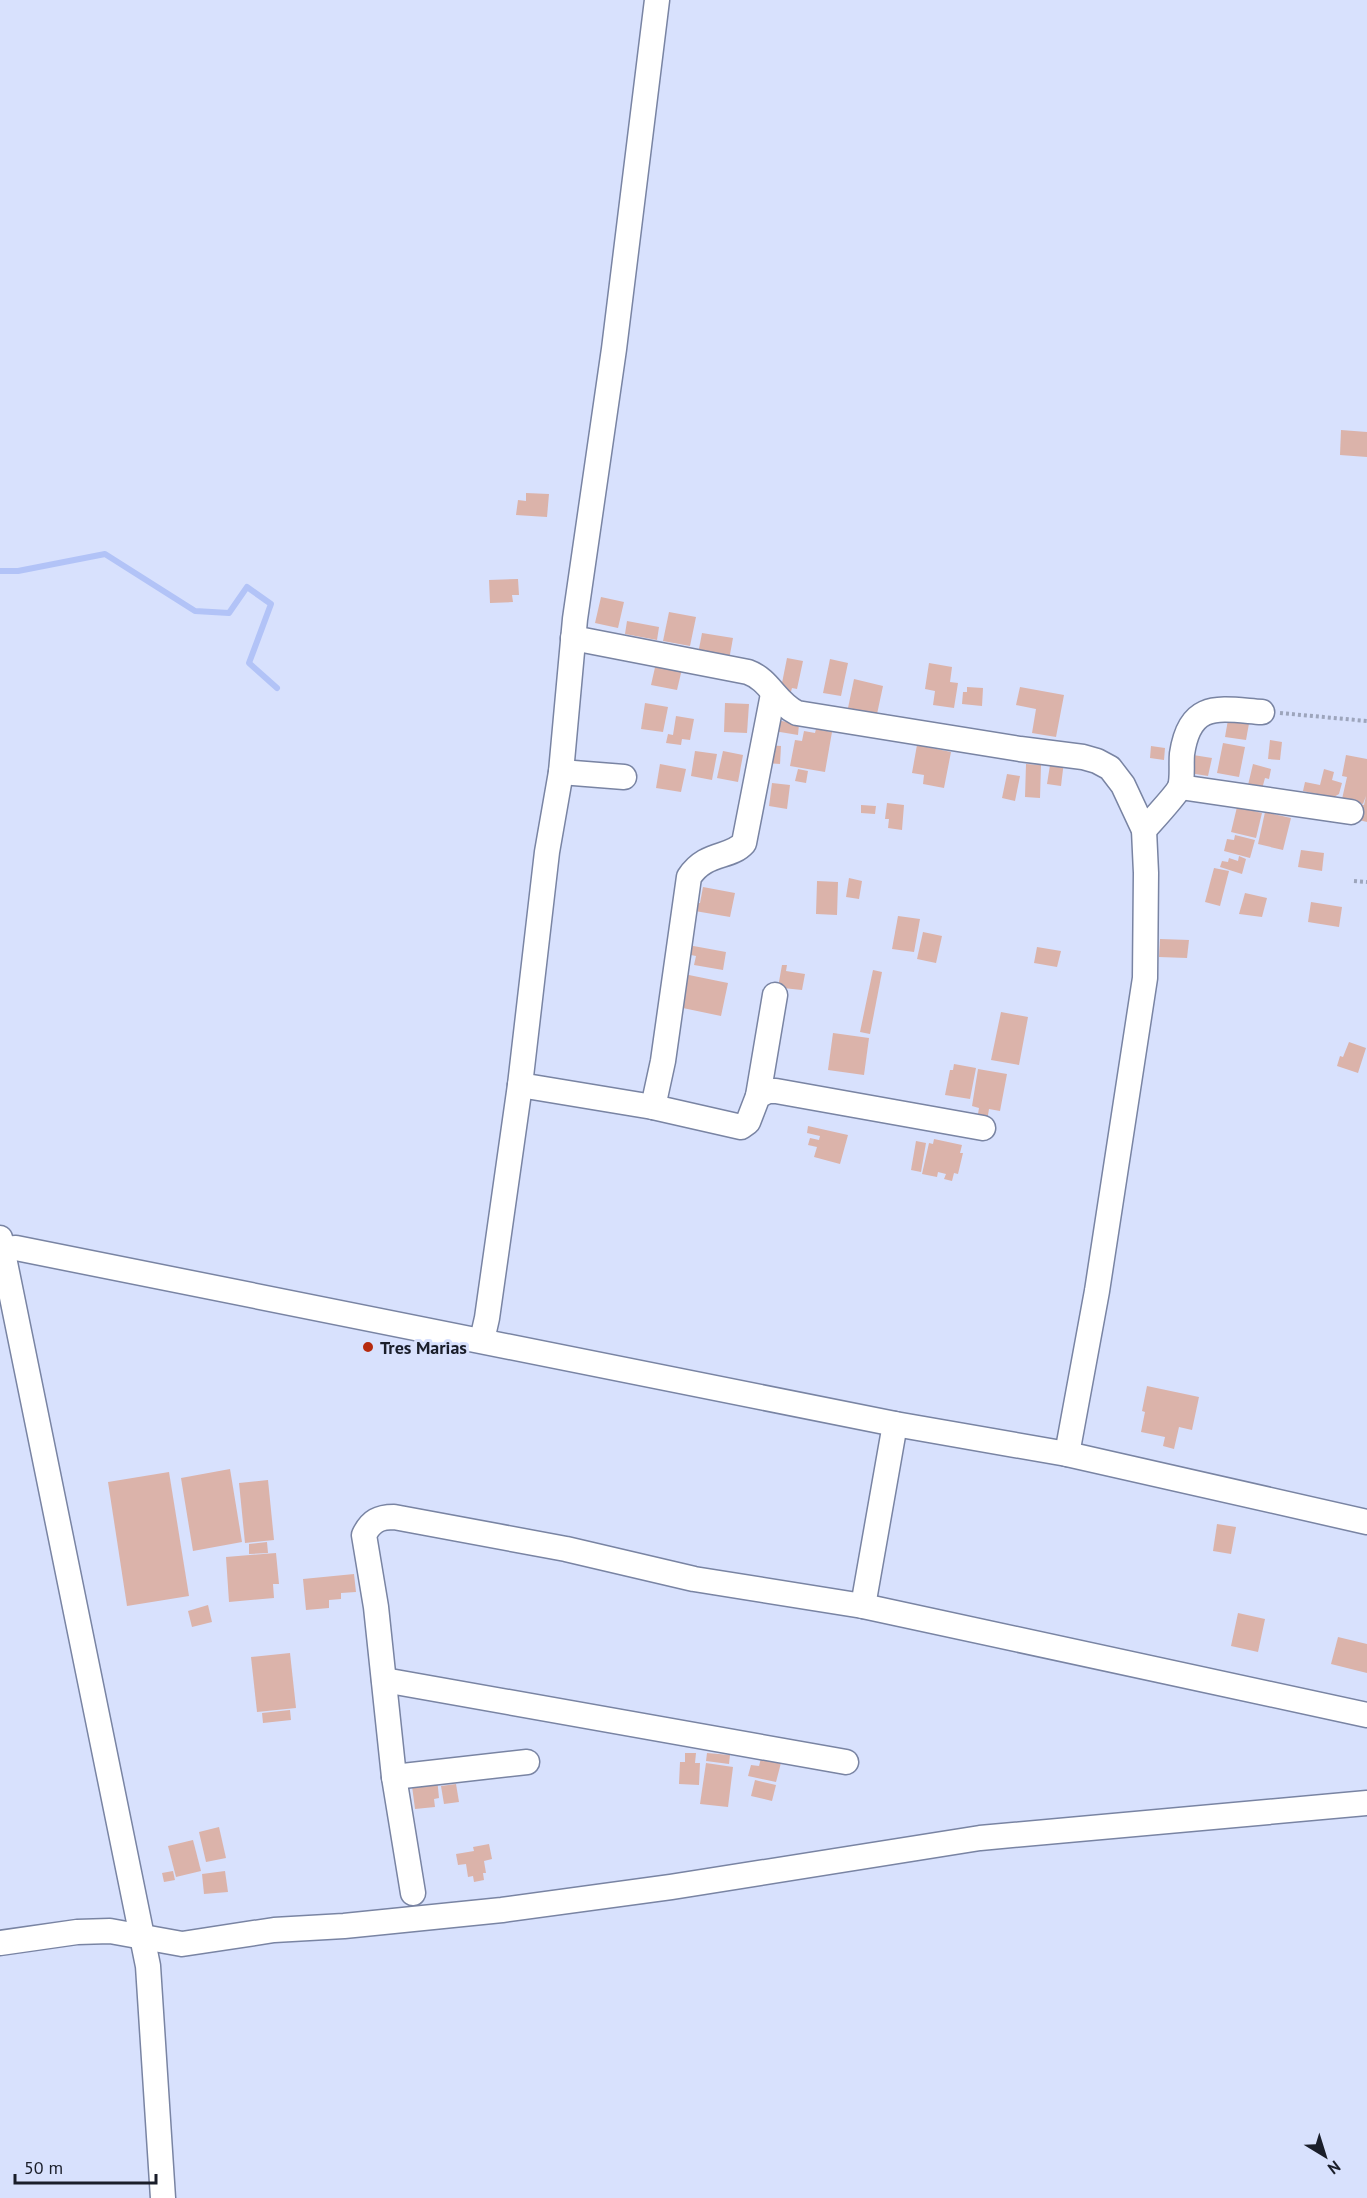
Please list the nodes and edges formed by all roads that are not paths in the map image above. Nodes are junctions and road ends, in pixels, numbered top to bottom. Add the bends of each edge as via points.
1 (657, 0) edge
2 (573, 638) junction
3 (773, 694) junction
4 (1262, 712) road end
5 (561, 772) junction
6 (624, 777) dead end
7 (1180, 787) junction
8 (1350, 812) dead end
9 (1144, 830) junction
10 (775, 995) dead end
11 (520, 1085) junction
12 (758, 1096) junction
13 (652, 1107) junction
14 (983, 1128) dead end
15 (4, 1244) edge
16 (482, 1340) junction
17 (895, 1424) junction
18 (1067, 1454) junction
19 (1367, 1522) edge
20 (863, 1606) junction
21 (384, 1680) junction
22 (1367, 1715) edge
23 (527, 1762) dead end
24 (846, 1762) dead end
25 (394, 1777) junction
26 (1367, 1803) edge
27 (413, 1893) dead end
28 (142, 1936) junction
29 (0, 1943) edge
30 (163, 2198) edge

1 - 2 street
2 - 3 street via 748,672 765,682
2 - 5 street
3 - 9 street via 797,713 1097,761 1110,768 1124,786
3 - 13 street via 744,843 706,860 688,877 663,1060
4 - 7 street via 1221,709 1197,717 1182,752
5 - 6 street
5 - 11 street via 547,852
7 - 8 street
7 - 9 street
9 - 18 street via 1145,978 1097,1291
10 - 12 street
11 - 13 street
11 - 16 street
12 - 13 street via 748,1122 741,1127
12 - 14 street via 776,1091
15 - 16 street
15 - 28 street
16 - 17 street
17 - 18 street
17 - 20 street
18 - 19 street
20 - 21 street via 694,1579 566,1550 383,1517 375,1520 364,1535
20 - 22 street
21 - 24 street
21 - 25 street
23 - 25 street
25 - 27 street
26 - 28 street via 980,1838 502,1910 274,1930 182,1944
28 - 29 street via 110,1931 77,1932
28 - 30 street via 148,1966

